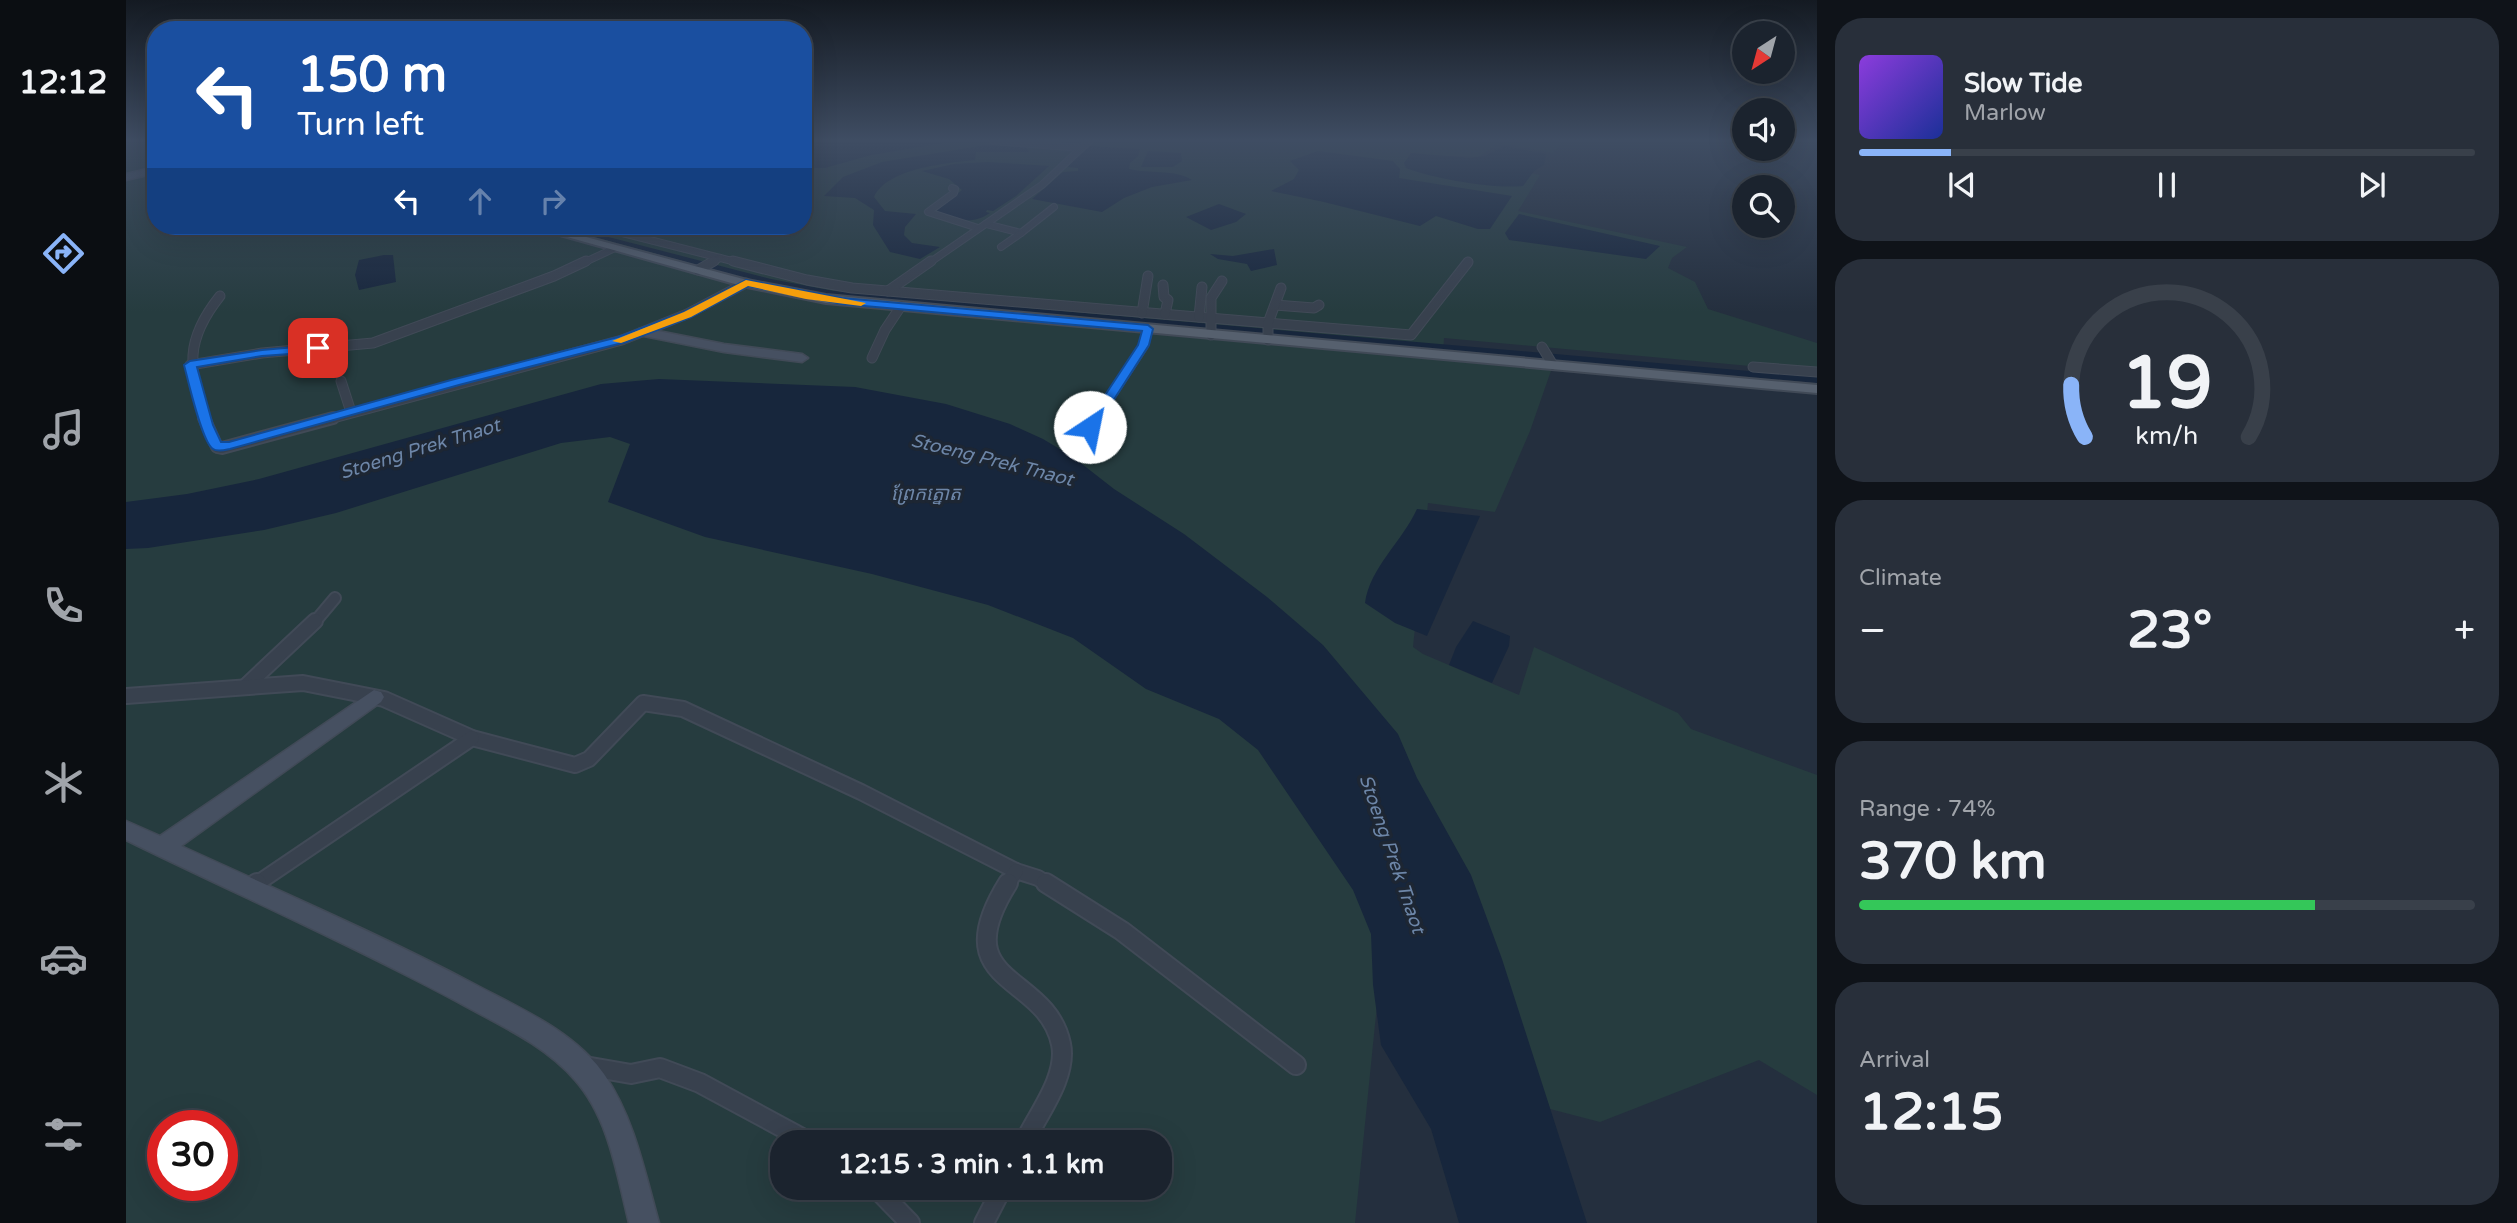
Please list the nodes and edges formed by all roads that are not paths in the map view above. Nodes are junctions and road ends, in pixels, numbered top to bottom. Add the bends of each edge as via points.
1 (947, 198) edge
2 (1023, 198) edge
3 (1054, 208) dead end
4 (986, 224) junction
5 (978, 228) junction
6 (1021, 233) junction
7 (569, 235) edge
8 (602, 235) edge
9 (630, 235) edge
10 (591, 241) junction
11 (1001, 247) dead end
12 (615, 248) junction
13 (718, 259) junction
14 (1468, 262) dead end
15 (701, 268) junction
16 (775, 272) junction
17 (1148, 276) dead end
18 (1222, 281) dead end
19 (750, 284) junction
20 (1163, 285) dead end
21 (1202, 287) dead end
22 (1281, 288) dead end
23 (220, 296) dead end
24 (881, 297) junction
25 (1034, 303) junction
26 (1275, 305) junction
27 (1320, 305) dead end
28 (901, 306) junction
29 (1234, 308) dead end
30 (1142, 313) junction
31 (1165, 314) junction
32 (1106, 316) junction
33 (1199, 317) junction
34 (1030, 318) junction
35 (1234, 320) junction
36 (1210, 326) junction
37 (1148, 329) junction
38 (1268, 331) junction
39 (643, 332) junction
40 (318, 348) junction
41 (872, 358) dead end
42 (802, 359) dead end
43 (190, 365) junction
44 (312, 366) dead end
45 (1817, 372) edge
46 (1765, 381) junction
47 (341, 382) dead end
48 (1817, 389) edge
49 (351, 412) junction
50 (1090, 427) dead end
51 (335, 598) dead end
52 (246, 686) junction
53 (126, 696) edge
54 (374, 697) junction
55 (472, 738) junction
56 (126, 830) edge
57 (162, 847) junction
58 (1016, 871) junction
59 (250, 888) junction
60 (578, 1065) junction
61 (1296, 1065) dead end
62 (787, 1130) edge
63 (1030, 1130) edge
64 (888, 1200) edge
65 (996, 1200) edge
66 (644, 1223) edge
67 (910, 1223) edge
68 (984, 1223) edge

1 - 5 street via 928,212
2 - 4 street
3 - 6 street
4 - 5 street
4 - 6 street
5 - 24 street
6 - 11 street
7 - 10 main road
8 - 10 street
9 - 13 street
10 - 12 main road
12 - 15 main road
12 - 40 street via 554,276 382,340
13 - 15 street
13 - 16 street
14 - 38 street via 1411,335
15 - 19 main road
16 - 19 street
16 - 24 street
17 - 30 street
18 - 36 street via 1211,298
19 - 24 main road via 806,296
19 - 39 street
20 - 31 street via 1168,300
21 - 33 street
22 - 26 street
23 - 43 street via 193,337
24 - 25 street
24 - 28 main road
25 - 32 street
25 - 34 street
26 - 27 street
26 - 38 street
28 - 34 main road
28 - 41 street
29 - 35 street
30 - 31 street
30 - 32 street
31 - 33 street
32 - 34 main road
32 - 37 main road
33 - 36 street
35 - 36 street
35 - 38 street
36 - 37 main road
36 - 38 main road
37 - 50 street via 1144,345
38 - 46 main road
39 - 42 main road
39 - 49 street
40 - 43 street
40 - 44 main road
43 - 49 street via 206,425 217,447
45 - 46 street via 1753,367
46 - 48 main road
47 - 49 street
51 - 52 street
52 - 53 street
52 - 54 street via 303,683
54 - 55 street
54 - 57 main road
55 - 58 street via 575,765 589,759 643,703 656,702 683,709 862,792
55 - 59 street
56 - 57 main road
57 - 59 main road
58 - 61 street via 1038,878 1122,931
58 - 63 street via 993,910 986,946 992,960 1047,1017 1061,1049 1060,1064
59 - 60 main road via 450,985 538,1033
60 - 62 street via 631,1074 660,1069 700,1083
60 - 66 main road via 594,1083 622,1142
64 - 67 street
65 - 68 street

